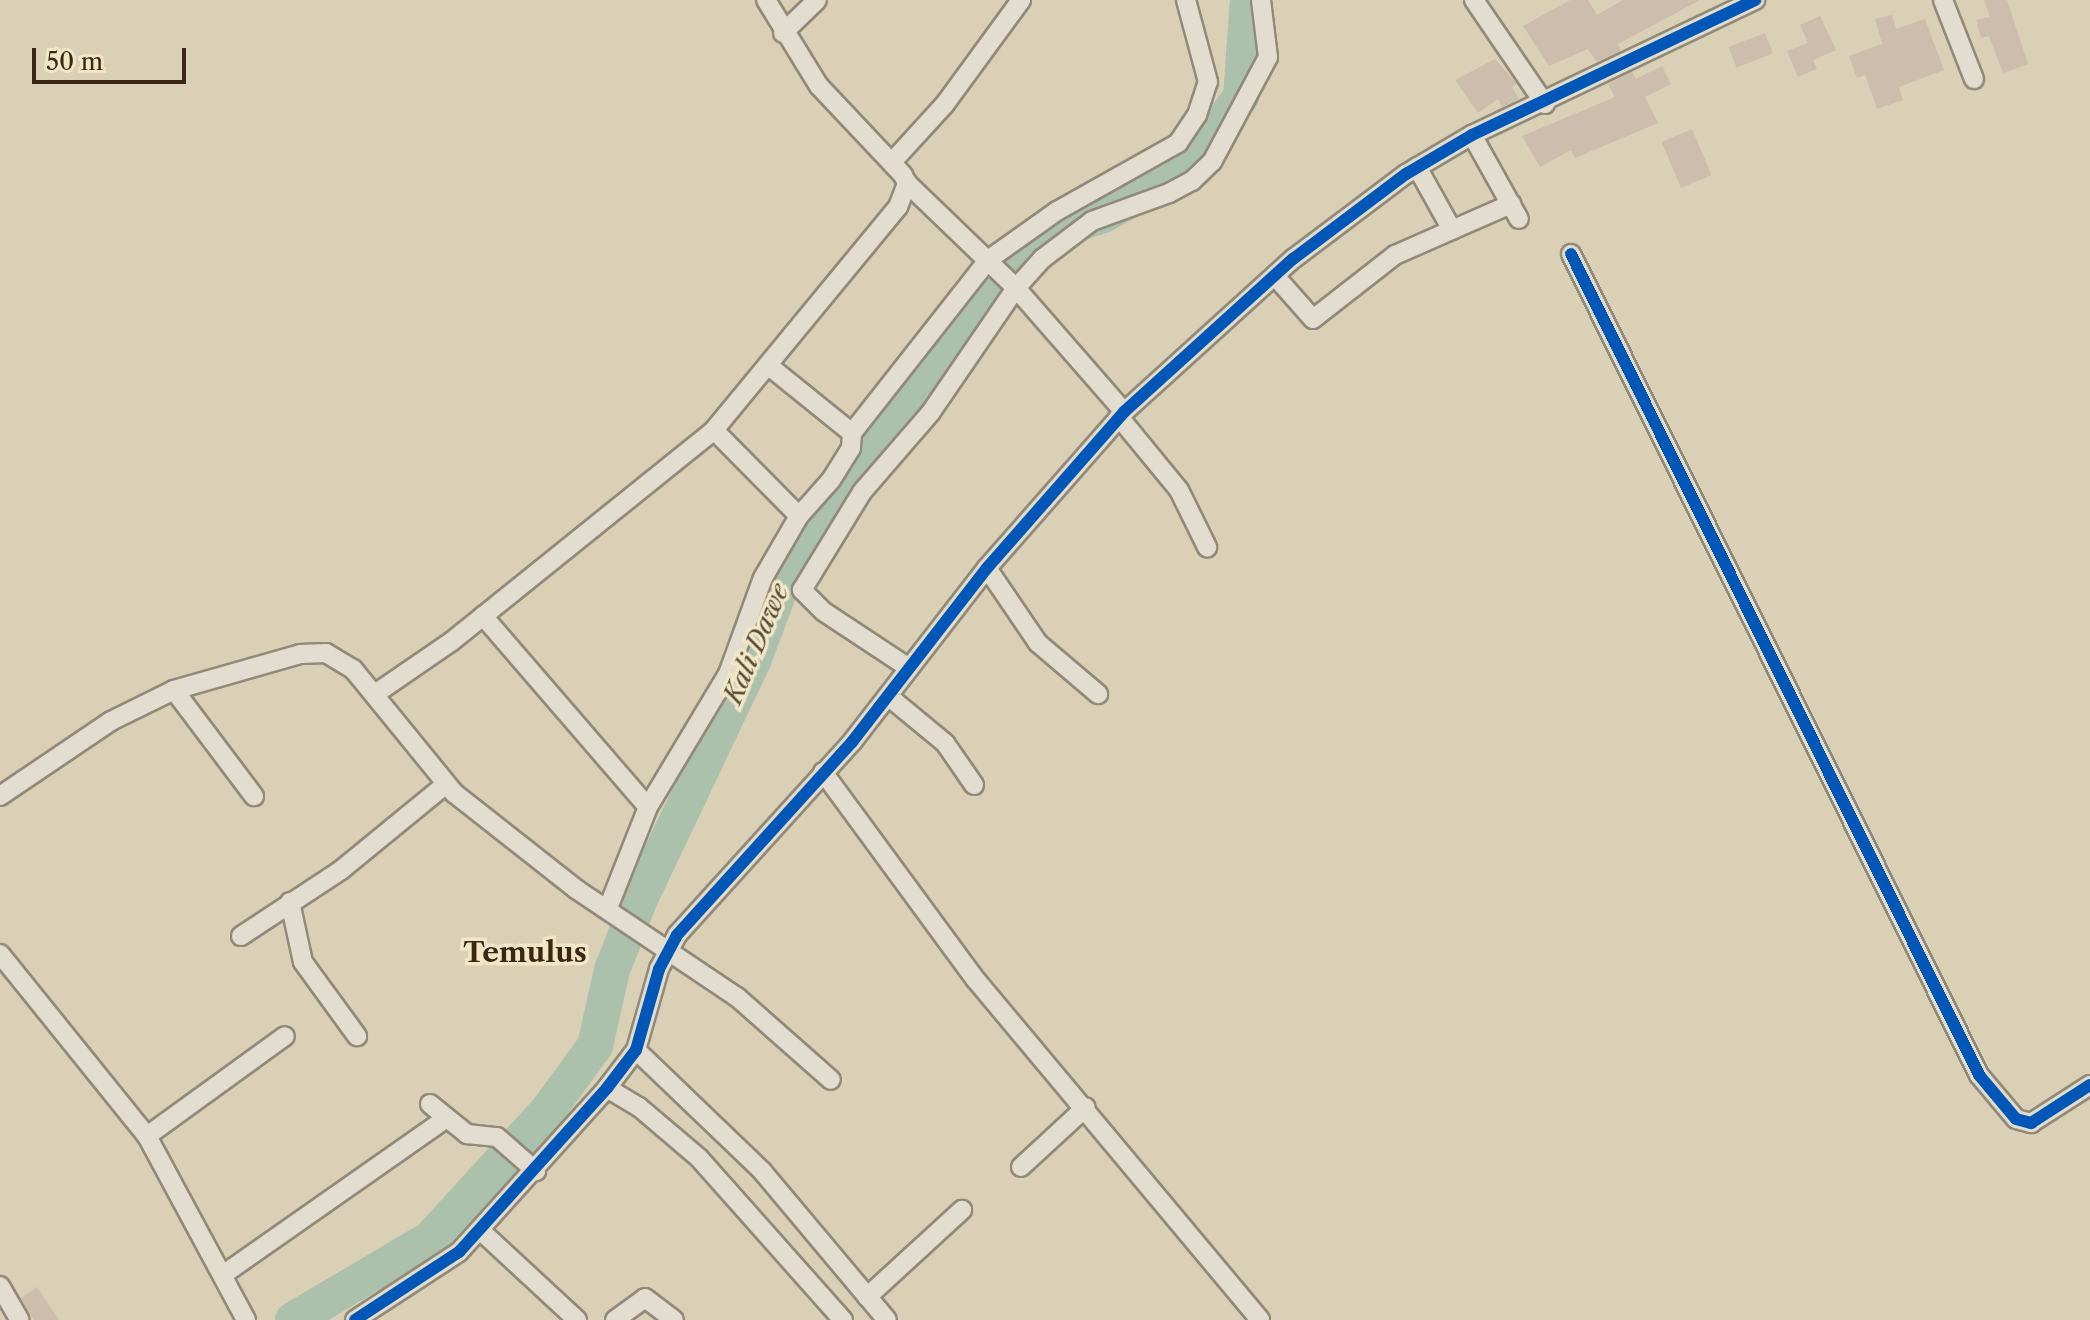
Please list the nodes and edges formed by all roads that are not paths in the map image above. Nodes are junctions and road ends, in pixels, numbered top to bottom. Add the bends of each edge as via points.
1 (766, 0) edge
2 (817, 0) edge
3 (1021, 0) edge
4 (1186, 0) edge
5 (1261, 0) edge
6 (1474, 0) edge
7 (1755, 0) edge
8 (1943, 0) edge
9 (783, 33) junction
10 (1974, 79) dead end
11 (1545, 104) junction
12 (1472, 135) junction
13 (893, 161) junction
14 (1417, 167) junction
15 (907, 183) junction
16 (1452, 230) junction
17 (1571, 254) dead end
18 (989, 262) junction
19 (1275, 276) junction
20 (1011, 283) junction
21 (769, 366) junction
22 (1122, 414) junction
23 (714, 430) junction
24 (852, 433) junction
25 (799, 516) junction
26 (1207, 547) dead end
27 (987, 568) junction
28 (483, 616) junction
29 (909, 668) junction
30 (174, 690) junction
31 (375, 694) junction
32 (1098, 694) dead end
33 (888, 696) junction
34 (823, 772) junction
35 (445, 785) junction
36 (974, 785) dead end
37 (0, 796) edge
38 (254, 796) dead end
39 (648, 807) junction
40 (290, 902) junction
41 (613, 911) junction
42 (241, 936) dead end
43 (667, 949) junction
44 (3, 964) edge
45 (285, 1036) dead end
46 (357, 1036) dead end
47 (636, 1050) junction
48 (831, 1080) dead end
49 (2090, 1085) edge
50 (607, 1088) junction
51 (430, 1104) dead end
52 (1086, 1107) junction
53 (447, 1118) junction
54 (147, 1136) junction
55 (1021, 1167) dead end
56 (536, 1171) junction
57 (962, 1210) dead end
58 (481, 1231) junction
59 (224, 1274) junction
60 (0, 1286) edge
61 (867, 1297) junction
62 (238, 1317) edge
63 (20, 1320) edge
64 (355, 1320) edge
65 (577, 1320) edge
66 (615, 1320) edge
67 (674, 1320) edge
68 (843, 1320) edge
69 (887, 1320) edge
70 (1260, 1320) edge

1 - 9 street
2 - 9 street
3 - 13 street via 945,104
4 - 18 street via 1208,82 1197,115 1178,143 1057,211
5 - 20 street via 1268,57 1212,162 1169,193 1092,221
6 - 11 street
7 - 11 street
8 - 10 street
9 - 13 street via 819,86
11 - 12 street
12 - 14 street
12 - 16 street via 1515,212
13 - 15 street
14 - 16 street
14 - 19 street
15 - 18 street
15 - 21 street via 898,207
16 - 19 street via 1395,255 1313,319
17 - 49 street via 1979,1075 2016,1119 2031,1123
18 - 20 street
18 - 24 street
19 - 22 street
20 - 22 street
20 - 29 street via 961,372 862,492 802,590 823,611
21 - 23 street
21 - 24 street
22 - 26 street via 1179,490
22 - 27 street
23 - 25 street
23 - 28 street
24 - 25 street via 844,459
25 - 39 street via 763,578 728,674
27 - 29 street
27 - 32 street via 1038,643
28 - 31 street
28 - 39 street
29 - 33 street
30 - 31 street via 300,654 326,653 353,669
30 - 37 street via 111,721
30 - 38 street
31 - 35 street
33 - 34 street
33 - 36 street via 945,743
34 - 43 street via 734,866
34 - 52 street via 976,980
35 - 40 street via 341,870
35 - 41 street
39 - 41 street
40 - 42 street
40 - 46 street via 303,962
41 - 43 street
43 - 47 street
43 - 48 street via 767,1021
44 - 54 street
45 - 54 street
47 - 50 street
47 - 61 street via 762,1171
50 - 56 street
50 - 68 street via 639,1107 699,1158
51 - 53 street
52 - 55 street
52 - 70 street
53 - 56 street via 467,1134 485,1133
53 - 59 street
54 - 59 street
56 - 58 street
57 - 61 street
58 - 64 street via 459,1252
58 - 65 street
59 - 62 street
60 - 63 street
61 - 69 street
66 - 67 street via 645,1298

